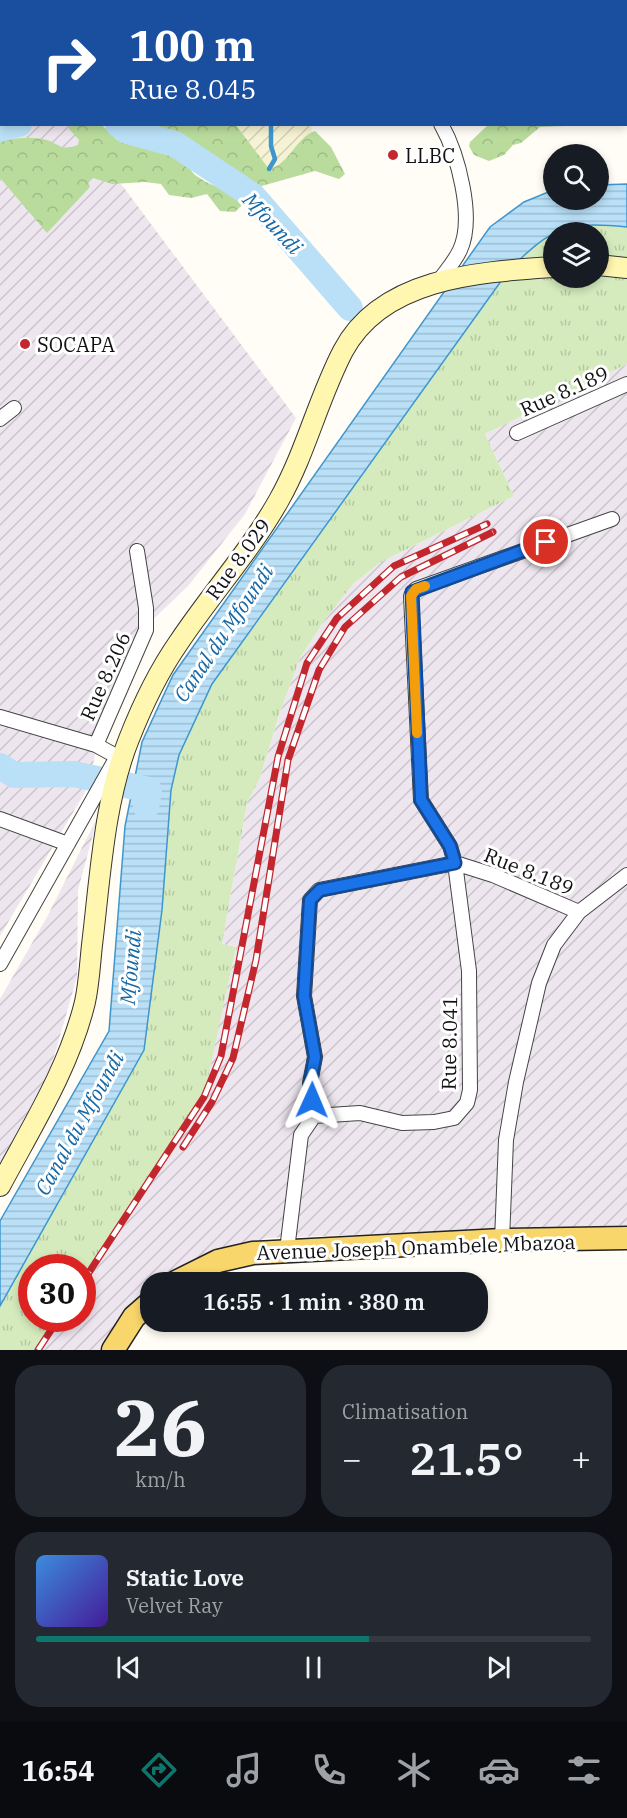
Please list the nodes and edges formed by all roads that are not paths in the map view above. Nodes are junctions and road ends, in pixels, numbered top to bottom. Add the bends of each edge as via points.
1 (442, 126) edge
2 (609, 266) edge
3 (543, 268) edge
4 (627, 268) edge
5 (446, 280) junction
6 (627, 384) edge
7 (14, 408) dead end
8 (0, 419) edge
9 (517, 433) dead end
10 (612, 519) dead end
11 (137, 551) dead end
12 (0, 717) edge
13 (96, 745) junction
14 (120, 753) junction
15 (0, 819) edge
16 (68, 844) junction
17 (455, 863) junction
18 (627, 875) edge
19 (579, 912) junction
20 (0, 964) edge
21 (314, 1116) junction
22 (0, 1186) edge
23 (627, 1238) edge
24 (502, 1240) junction
25 (287, 1250) junction
26 (196, 1272) edge
27 (140, 1312) edge
28 (113, 1350) edge

1 - 5 street via 449,138 465,200 465,230
2 - 4 main road
3 - 5 main road, Rue 8.029
5 - 14 main road, Rue 8.029 via 394,300 360,325 343,350 286,488 177,644
6 - 9 street, Rue 8.189
7 - 8 street
10 - 17 street, Rue 8.189 via 412,592 421,800 450,846
11 - 13 street, Rue 8.206 via 146,630
12 - 13 street
13 - 14 street
14 - 16 street, Rue 8.029
14 - 22 main road via 85,1001 67,1061
15 - 16 street
16 - 20 street, Rue 8.029
17 - 19 street, Rue 8.189
17 - 21 street via 320,890 310,900 304,996 315,1057 310,1083
17 - 21 street, Rue 8.041 via 469,971 467,1103 454,1118 434,1122 402,1123 360,1113
18 - 19 street, Rue 8.189
19 - 24 street, Rue 8.189 via 554,945 540,983 518,1071 506,1140
21 - 25 street via 301,1135
23 - 24 main road, Avenue Joseph Onambele Mbazoa
24 - 25 main road, Avenue Joseph Onambele Mbazoa
25 - 26 main road, Avenue Joseph Onambele Mbazoa via 218,1261
27 - 28 main road

